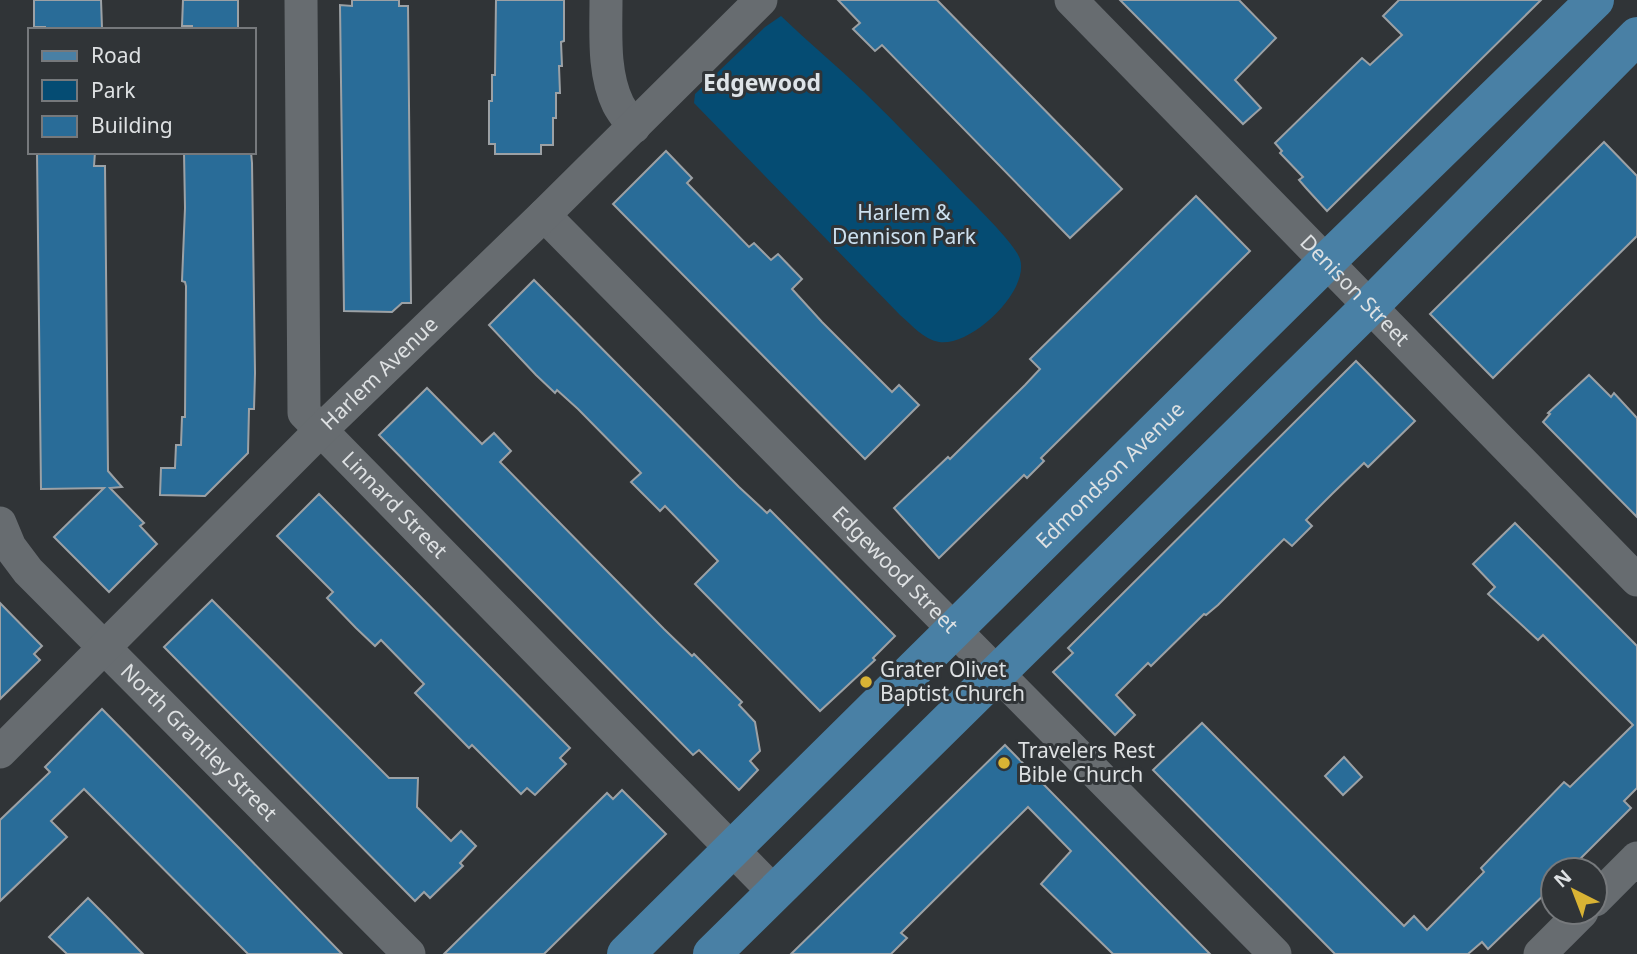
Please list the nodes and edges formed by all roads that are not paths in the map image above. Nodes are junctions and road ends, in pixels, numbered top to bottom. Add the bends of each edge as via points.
1 (301, 0) edge
2 (606, 0) edge
3 (761, 0) edge
4 (1072, 0) edge
5 (1595, 0) edge
6 (1637, 36) edge
7 (634, 127) junction
8 (544, 215) junction
9 (1325, 263) junction
10 (1369, 307) junction
11 (321, 430) junction
12 (0, 523) edge
13 (1637, 580) edge
14 (954, 629) junction
15 (104, 647) junction
16 (998, 674) junction
17 (0, 752) edge
18 (732, 849) junction
19 (1637, 858) edge
20 (1609, 886) edge
21 (774, 892) junction
22 (1569, 926) edge
23 (409, 954) edge
24 (626, 954) edge
25 (712, 954) edge
26 (1275, 954) edge
27 (1540, 954) edge

1 - 11 street, Linnard Street via 304,413
2 - 7 street via 610,80 618,104
3 - 7 street, Harlem Avenue
4 - 9 street, Denison Street
5 - 9 main road, Edmondson Avenue
6 - 10 main road
7 - 8 street, Harlem Avenue
8 - 11 street, Harlem Avenue
8 - 14 street, Edgewood Street
9 - 10 street, Denison Street
9 - 14 main road, Edmondson Avenue
10 - 13 street, Denison Street
10 - 16 main road
11 - 15 street, Harlem Avenue
11 - 18 street, Linnard Street
12 - 15 street, North Grantley Street via 28,571
14 - 16 street, Edgewood Street
14 - 18 main road, Edmondson Avenue
15 - 17 street, Harlem Avenue
15 - 23 street, North Grantley Street
16 - 21 main road
16 - 26 street, Edgewood Street
18 - 21 street, Linnard Street
18 - 24 main road, Edmondson Avenue
19 - 20 street
21 - 25 main road
22 - 27 street

